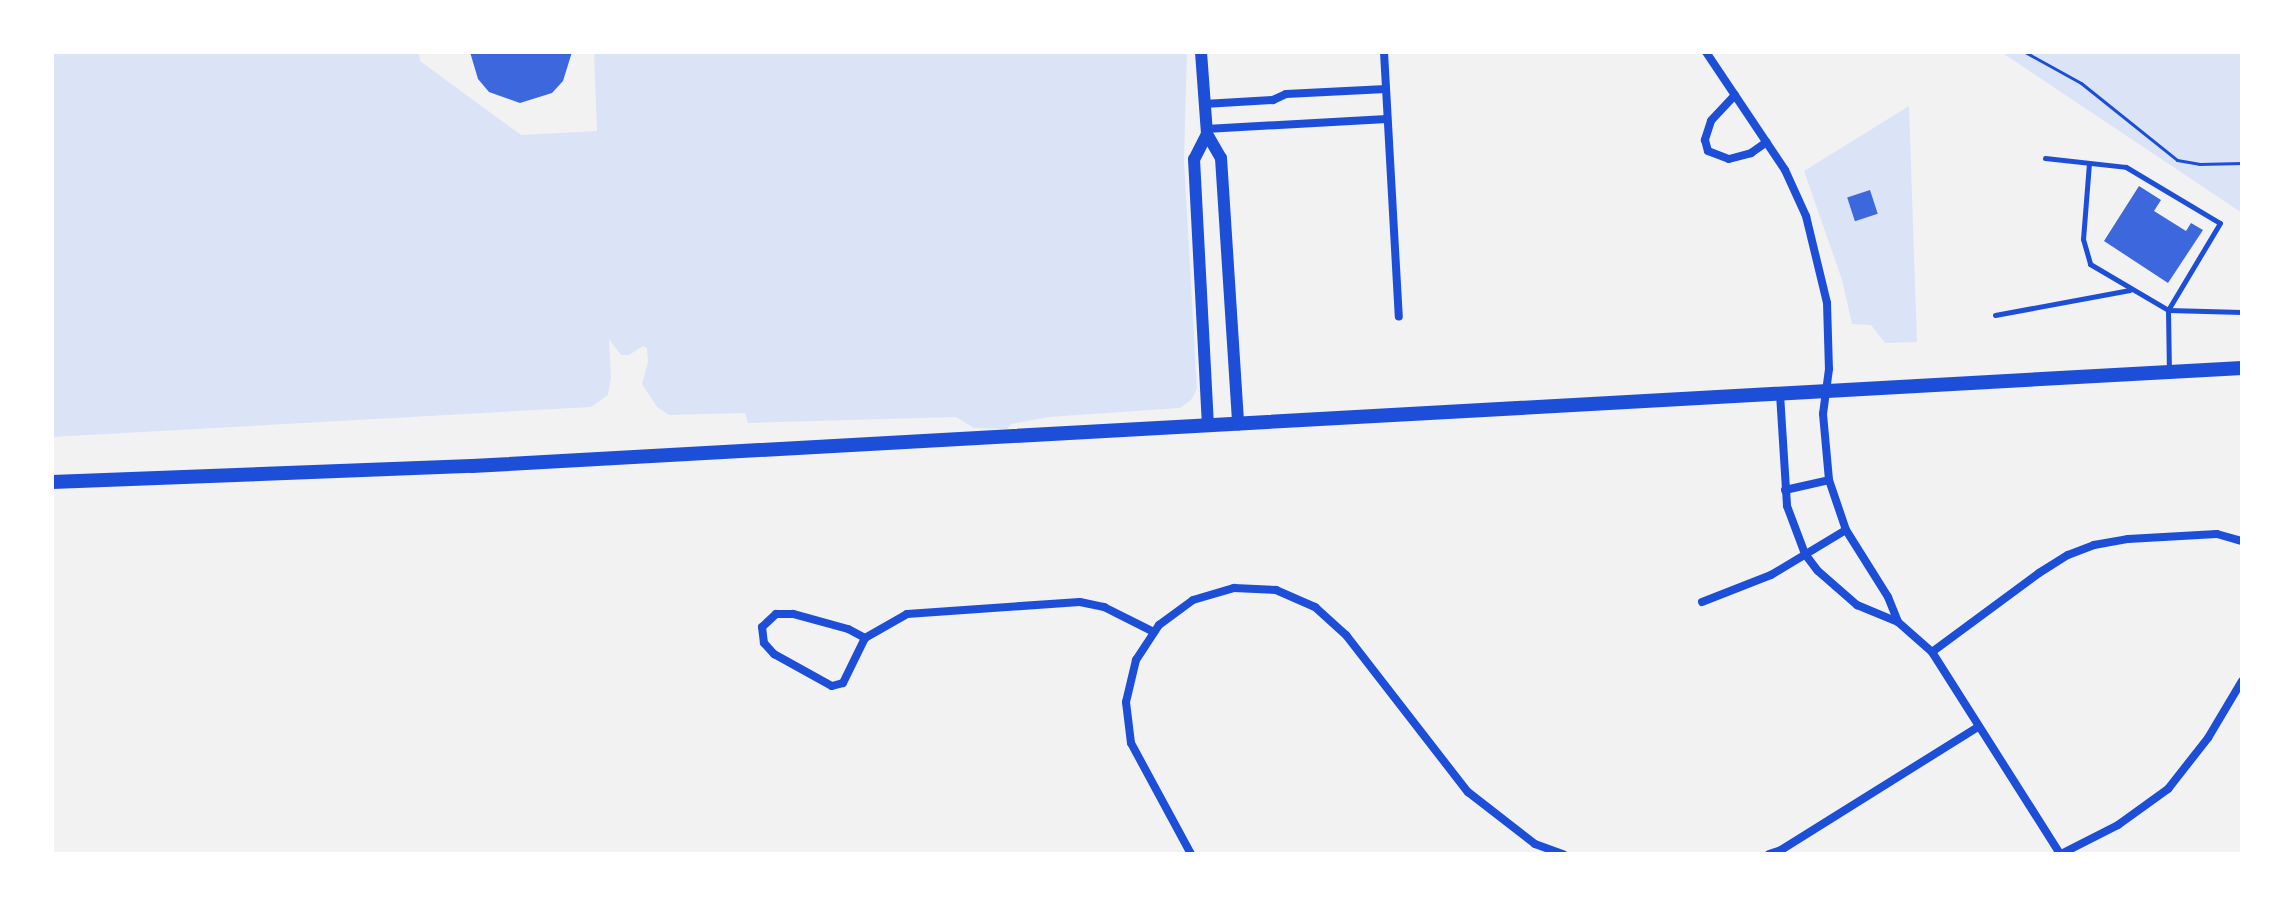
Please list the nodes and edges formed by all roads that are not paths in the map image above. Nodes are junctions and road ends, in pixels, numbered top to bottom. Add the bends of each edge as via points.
1 (1201, 52) edge
2 (1384, 52) edge
3 (1706, 52) edge
4 (1386, 89) junction
5 (1735, 95) junction
6 (1204, 104) junction
7 (1387, 119) junction
8 (1207, 132) junction
9 (1767, 142) junction
10 (2045, 158) dead end
11 (2089, 163) junction
12 (2131, 290) junction
13 (2168, 310) junction
14 (2242, 312) edge
15 (1995, 315) dead end
16 (1399, 317) dead end
17 (2242, 368) edge
18 (2169, 372) junction
19 (1826, 392) junction
20 (1780, 394) junction
21 (1238, 424) junction
22 (1208, 426) junction
23 (1829, 480) junction
24 (52, 482) edge
25 (1785, 490) junction
26 (1846, 530) junction
27 (2242, 541) edge
28 (1805, 554) junction
29 (1702, 602) dead end
30 (1898, 622) junction
31 (1157, 629) junction
32 (865, 638) junction
33 (1932, 652) junction
34 (2242, 681) edge
35 (1978, 727) junction
36 (1191, 854) edge
37 (1563, 854) edge
38 (1769, 854) edge
39 (2060, 854) edge

1 - 6 street
2 - 4 street
3 - 5 street
4 - 6 street
4 - 7 street
5 - 9 street
5 - 9 street via 1711,121 1705,140 1708,151 1729,159
6 - 8 street
7 - 8 street
7 - 16 street
8 - 21 street via 1221,158
8 - 22 street via 1194,159
9 - 19 street via 1797,193 1818,257 1827,303
10 - 11 lane
11 - 12 lane via 2083,239 2090,264
11 - 13 lane via 2126,167 2220,223
12 - 13 lane
12 - 15 lane
13 - 14 lane
13 - 18 lane
17 - 18 main road
18 - 19 main road
19 - 20 main road
19 - 23 street
20 - 21 main road
20 - 25 street
21 - 22 main road
22 - 24 main road via 472,466
23 - 25 street
23 - 26 street
25 - 28 street
26 - 28 street
26 - 30 street
27 - 33 street via 2217,534 2094,545 2039,573
28 - 29 street via 1771,575
28 - 30 street via 1857,605
30 - 33 street
31 - 32 street via 1080,602 907,614
31 - 36 street via 1136,660 1126,702 1131,743
31 - 37 street via 1193,600 1234,588 1276,590 1315,607 1346,635 1468,792 1535,844
32 - 32 street via 843,683 832,686 774,654 762,627 776,614
33 - 35 street
34 - 39 street via 2208,738 2168,789 2118,825
35 - 38 street
35 - 39 street

